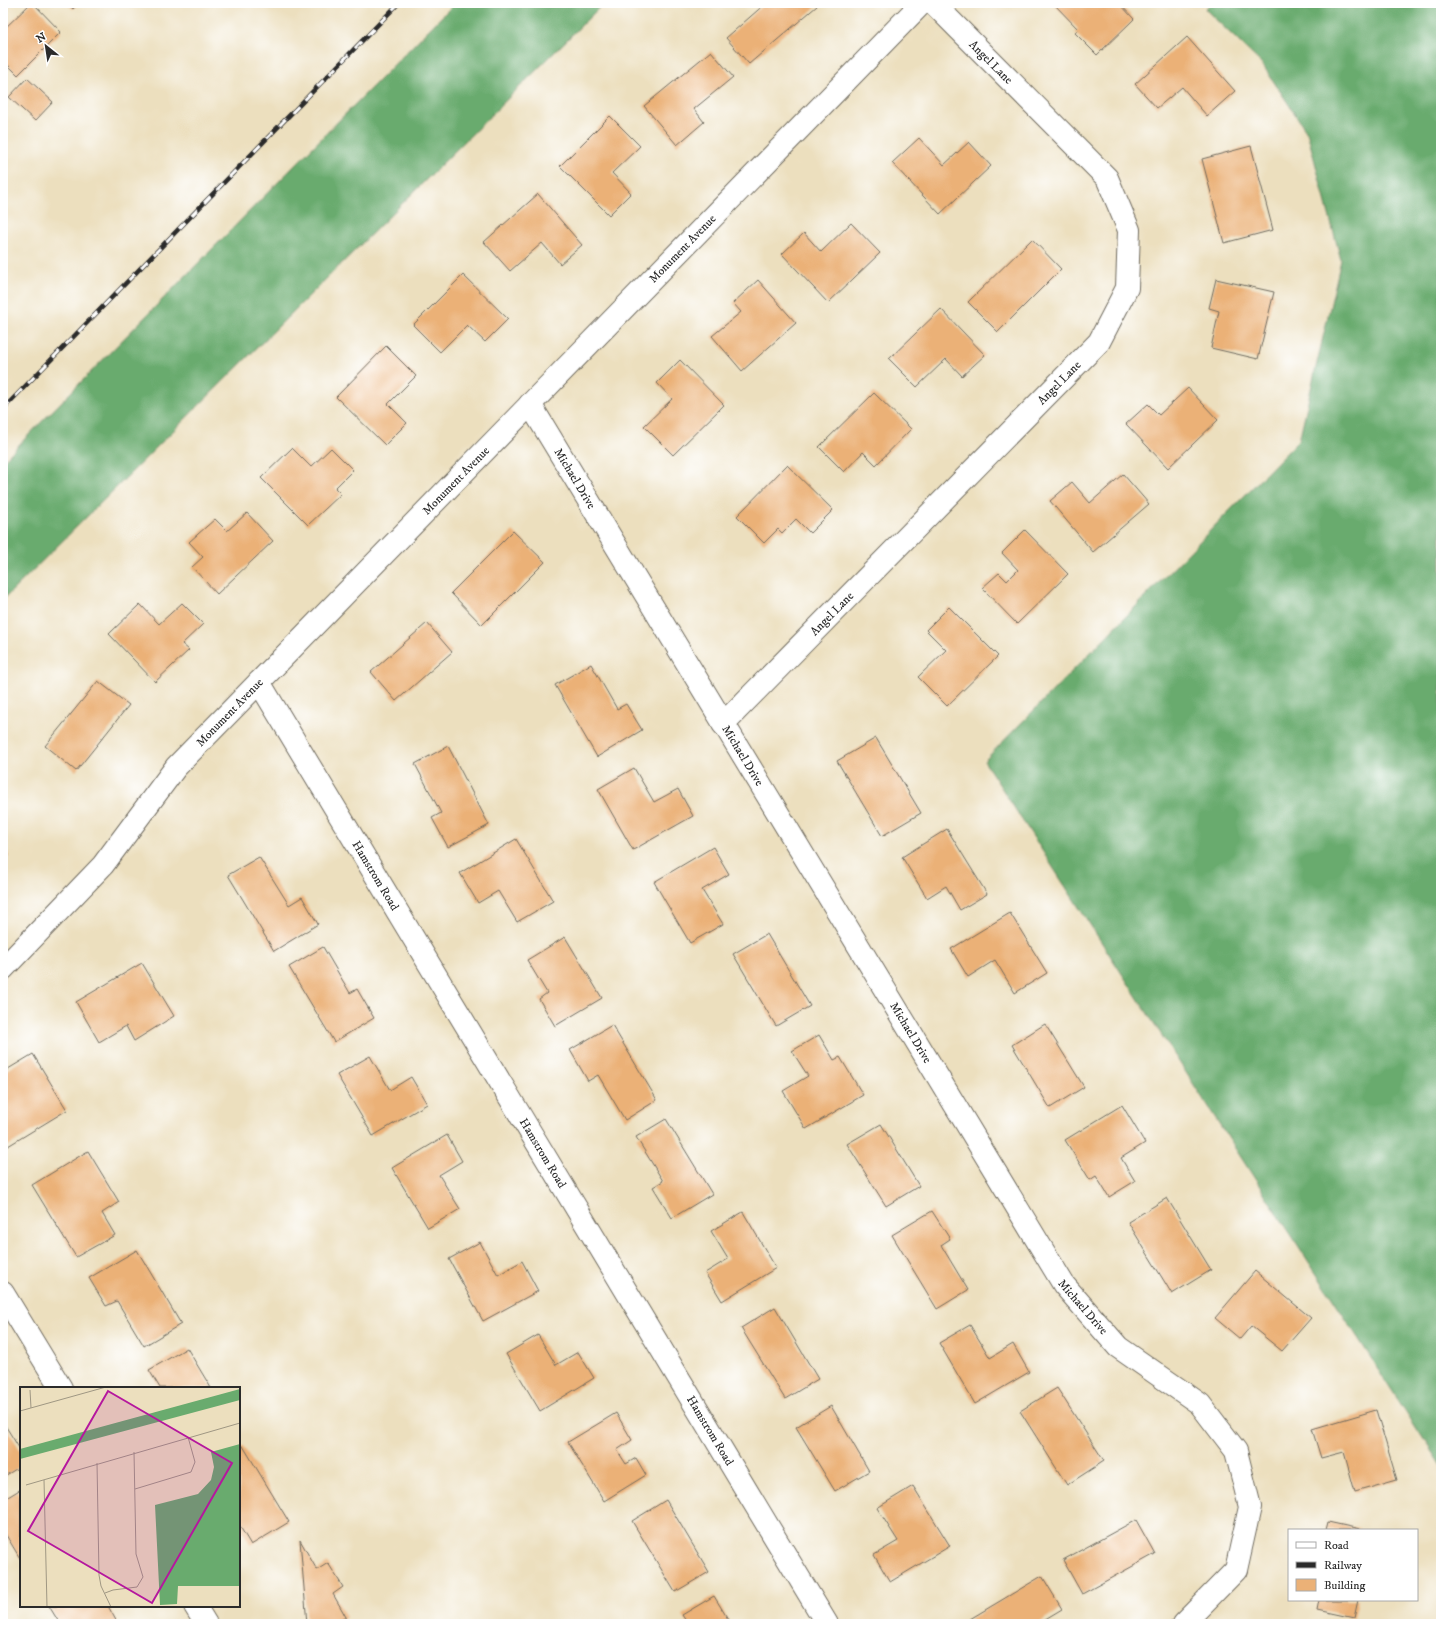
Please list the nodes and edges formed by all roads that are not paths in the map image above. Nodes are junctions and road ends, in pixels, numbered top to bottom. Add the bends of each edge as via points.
1 (922, 3) edge
2 (933, 3) edge
3 (530, 404) junction
4 (259, 682) junction
5 (723, 724) junction
6 (3, 970) edge
7 (3, 1293) edge
8 (60, 1387) edge
9 (196, 1607) edge
10 (206, 1624) edge
11 (827, 1624) edge
12 (1183, 1624) edge

1 - 3 street, Monument Avenue
2 - 5 street, Angel Lane via 1107,178 1129,230 1127,288 1099,342
3 - 4 street, Monument Avenue
3 - 5 street, Michael Drive
4 - 6 street, Monument Avenue via 176,767 103,865
4 - 11 street, Hamstrom Road
5 - 12 street, Michael Drive via 1064,1285 1118,1346 1200,1404 1236,1451 1250,1507 1236,1570
7 - 8 street
9 - 10 street

